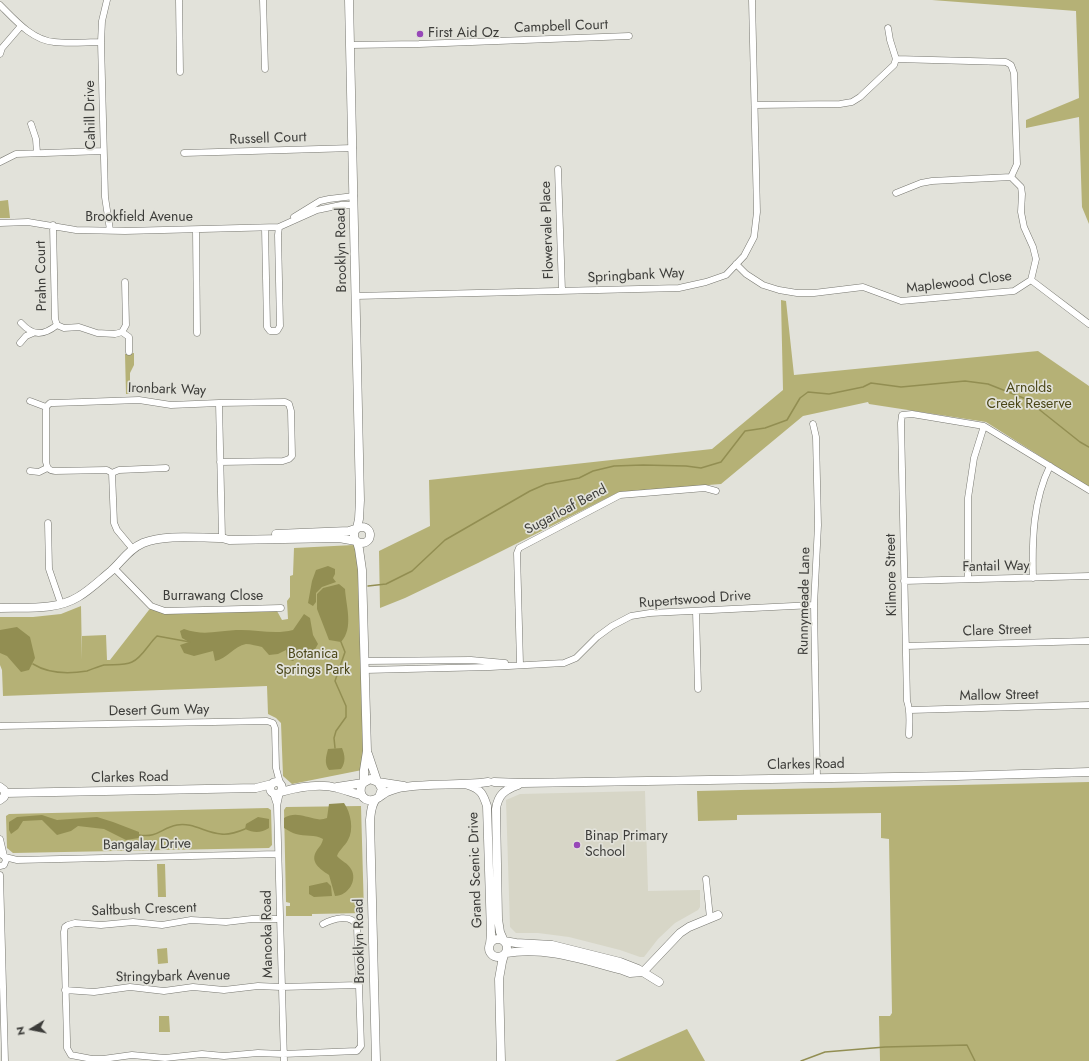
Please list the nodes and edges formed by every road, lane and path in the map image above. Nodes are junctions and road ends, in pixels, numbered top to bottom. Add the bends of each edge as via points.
1 (107, 0) edge
2 (179, 0) edge
3 (263, 0) edge
4 (349, 0) edge
5 (752, 0) edge
6 (0, 5) edge
7 (21, 26) junction
8 (888, 28) dead end
9 (629, 36) dead end
10 (101, 42) junction
11 (350, 45) junction
12 (0, 54) edge
13 (896, 59) junction
14 (265, 69) dead end
15 (180, 72) dead end
16 (754, 104) junction
17 (31, 124) dead end
18 (353, 148) junction
19 (103, 151) junction
20 (37, 153) junction
21 (184, 153) dead end
22 (0, 162) edge
23 (558, 169) dead end
24 (1011, 177) junction
25 (896, 193) dead end
26 (354, 196) junction
27 (329, 199) junction
28 (354, 205) junction
29 (331, 206) junction
30 (0, 223) edge
31 (53, 225) junction
32 (279, 227) junction
33 (265, 228) junction
34 (110, 230) junction
35 (196, 230) junction
36 (736, 264) junction
37 (1031, 280) junction
38 (125, 282) dead end
39 (279, 286) junction
40 (266, 287) junction
41 (562, 291) junction
42 (356, 296) junction
43 (21, 323) dead end
44 (1089, 324) edge
45 (57, 325) junction
46 (122, 332) junction
47 (33, 333) junction
48 (197, 333) dead end
49 (20, 343) dead end
50 (129, 352) dead end
51 (30, 401) dead end
52 (219, 403) junction
53 (46, 406) junction
54 (813, 424) dead end
55 (984, 426) junction
56 (220, 462) junction
57 (1050, 466) junction
58 (47, 468) junction
59 (166, 468) dead end
60 (30, 472) dead end
61 (112, 473) junction
62 (1089, 490) edge
63 (716, 491) dead end
64 (360, 500) junction
65 (48, 523) dead end
66 (356, 528) junction
67 (368, 529) junction
68 (222, 538) junction
69 (369, 538) junction
70 (356, 541) junction
71 (132, 548) junction
72 (114, 568) junction
73 (362, 570) junction
74 (1089, 576) edge
75 (1033, 578) junction
76 (968, 579) junction
77 (904, 581) junction
78 (61, 604) junction
79 (814, 605) junction
80 (0, 608) edge
81 (281, 608) dead end
82 (696, 611) junction
83 (1089, 641) edge
84 (906, 646) junction
85 (431, 660) junction
86 (364, 661) junction
87 (520, 664) junction
88 (431, 668) junction
89 (365, 670) junction
90 (698, 689) dead end
91 (1089, 705) edge
92 (910, 710) junction
93 (0, 726) edge
94 (909, 735) dead end
95 (367, 751) junction
96 (1089, 772) edge
97 (817, 778) junction
98 (377, 781) junction
99 (364, 782) junction
100 (491, 782) junction
101 (522, 783) junction
102 (463, 784) junction
103 (336, 787) junction
104 (404, 787) junction
105 (277, 788) junction
106 (2, 794) edge
107 (484, 795) junction
108 (362, 796) junction
109 (500, 796) junction
110 (378, 798) junction
111 (370, 820) junction
112 (0, 839) edge
113 (0, 843) edge
114 (278, 854) junction
115 (3, 860) edge
116 (0, 876) edge
117 (706, 879) dead end
118 (714, 917) joint
119 (280, 919) junction
120 (323, 924) dead end
121 (1, 925) edge
122 (504, 941) junction
123 (490, 944) junction
124 (491, 954) junction
125 (505, 954) junction
126 (643, 972) junction
127 (500, 979) junction
128 (659, 982) dead end
129 (359, 985) junction
130 (281, 987) junction
131 (65, 990) junction
132 (1, 993) edge
133 (284, 1054) junction
134 (3, 1060) edge
135 (284, 1061) edge
136 (376, 1061) edge
137 (500, 1061) edge

1 - 10 street, Cahill Drive
2 - 15 street
3 - 14 street
4 - 11 street, Brooklyn Road
5 - 16 street, Springbank Way
6 - 7 street
7 - 10 street via 36,36 52,42
7 - 12 street
8 - 13 street
9 - 11 street, Campbell Court
10 - 19 street, Cahill Drive
11 - 18 street, Brooklyn Road
13 - 16 street via 894,65 852,102
13 - 24 street via 1006,62 1011,65 1014,73 1017,164
16 - 36 street, Springbank Way via 757,212 754,237 744,256
17 - 20 street
18 - 21 street, Russell Court
18 - 26 street, Brooklyn Road
19 - 20 street
19 - 34 street, Cahill Drive via 105,197
20 - 22 street via 16,154
23 - 41 street, Flowervale Place
24 - 25 street via 932,181
24 - 37 street, Maplewood Close via 1021,186 1024,227 1036,259
26 - 27 street, Brookfield Avenue
26 - 28 street, Brooklyn Road
27 - 29 street
27 - 32 street, Brookfield Avenue via 312,205
28 - 29 street, Brookfield Avenue
28 - 42 street, Brooklyn Road
29 - 32 street, Brookfield Avenue
30 - 31 street, Brookfield Avenue via 28,222
31 - 34 street, Brookfield Avenue via 76,230
31 - 45 street, Prahn Court
32 - 33 street, Brookfield Avenue
32 - 39 street
33 - 35 street, Brookfield Avenue
33 - 40 street
34 - 35 street, Brookfield Avenue
35 - 48 street
36 - 37 street, Maplewood Close via 763,285 779,290 814,293 863,287 901,301 1014,291
36 - 41 street, Springbank Way via 726,275 679,288
37 - 44 street
38 - 46 street via 126,325
39 - 40 street
39 - 40 street via 280,326 277,331 270,331 267,327
41 - 42 street, Springbank Way
42 - 64 street, Brooklyn Road
43 - 47 street, Prahn Court
45 - 46 street, Prahn Court via 64,328 79,327 97,333
45 - 47 street, Prahn Court via 46,332
46 - 50 street via 129,337
47 - 49 street, Prahn Court
51 - 53 street, Ironbark Way
52 - 53 street, Ironbark Way via 171,405 139,400 50,403
52 - 56 street, Ironbark Way
52 - 56 street via 289,404 292,456 289,460 283,461
53 - 58 street
54 - 79 street, Runnymeade Lane via 816,437 818,525
55 - 57 street
55 - 76 street via 974,458 968,498
55 - 77 street, Kilmore Street via 912,414 902,415
56 - 68 street, Ironbark Way
57 - 62 street
57 - 75 street via 1035,520
58 - 60 street via 39,472
58 - 61 street via 51,471 107,470
59 - 61 street via 119,470
61 - 71 street via 114,523
63 - 87 street, Sugarloaf Bend via 705,488 620,494 519,548 517,553
64 - 66 street, Brooklyn Road
64 - 67 street, Brooklyn Road
65 - 78 street via 49,569
66 - 67 street via 363,526
66 - 68 street
66 - 70 street via 353,536
67 - 69 street
68 - 70 street via 339,538
68 - 71 street via 165,538
69 - 70 street via 364,543
69 - 73 street
70 - 73 street
71 - 72 street
72 - 78 street via 91,588
72 - 81 street, Burrawang Close via 151,606 165,611
73 - 86 street
74 - 75 street, Fantail Way
75 - 76 street, Fantail Way
76 - 77 street, Fantail Way
77 - 84 street, Kilmore Street
78 - 80 street via 46,607
79 - 82 street, Rupertswood Drive
79 - 97 street, Runnymeade Lane
82 - 87 street, Rupertswood Drive via 631,616 597,637 576,658 564,663
82 - 90 street
83 - 84 street, Clare Street
84 - 92 street, Kilmore Street via 907,701
85 - 86 street, Rupertswood Drive
85 - 87 street, Rupertswood Drive
85 - 88 street
86 - 89 street
87 - 88 street, Rupertswood Drive
88 - 89 street, Rupertswood Drive
89 - 95 street
91 - 92 street, Mallow Street
92 - 94 street, Kilmore Street
93 - 105 street, Desert Gum Way via 267,721 273,723 275,728
95 - 98 street
95 - 99 street
96 - 97 street, Clarkes Road
97 - 101 street, Clarkes Road
98 - 99 street via 370,779
98 - 104 street, Clarkes Road
98 - 110 street via 382,789
99 - 103 street, Clarkes Road
99 - 108 street via 361,786
100 - 101 street, Clarkes Road
100 - 102 street, Clarkes Road
100 - 107 street via 483,788
100 - 109 street via 501,788
101 - 109 street, Clarkes Road via 509,788
102 - 104 street, Clarkes Road
102 - 107 street, Clarkes Road
103 - 105 street, Clarkes Road
103 - 108 street, Clarkes Road
104 - 110 street, Clarkes Road via 387,792
105 - 106 street, Clarkes Road
105 - 114 street, Manooka Road
107 - 109 street, Clarkes Road via 491,800
107 - 123 street, Grand Scenic Drive via 488,814
108 - 110 street via 369,800
108 - 111 street, Brooklyn Road
109 - 122 street, Grand Scenic Drive via 496,815 498,919
110 - 111 street, Brooklyn Road via 372,805
111 - 136 street, Brooklyn Road
112 - 113 street
113 - 115 street
114 - 115 street, Bangalay Drive
114 - 119 street, Manooka Road
115 - 116 street
116 - 121 street
117 - 118 street
118 - 126 street via 680,933
119 - 130 street, Manooka Road
119 - 131 street, Saltbush Crescent via 226,922 192,920 162,924 71,923 65,927 64,932
120 - 129 street via 334,919 353,920 357,923
121 - 132 street
122 - 123 street, Grand Scenic Drive via 495,939
122 - 125 street, Grand Scenic Drive via 508,948
122 - 126 street via 563,947 620,962
123 - 124 street, Grand Scenic Drive
124 - 125 street via 497,957
124 - 127 street, Grand Scenic Drive
125 - 126 street via 523,951 550,952 630,973
125 - 127 street, Grand Scenic Drive
126 - 128 street
127 - 137 street, Grand Scenic Drive
129 - 130 street, Stringybark Avenue
129 - 133 street, Saltbush Crescent via 359,1050
130 - 131 street, Stringybark Avenue via 258,986 224,990 193,987 164,991 130,988 94,992
130 - 133 street, Manooka Road
131 - 133 street, Saltbush Crescent via 67,1048 74,1056 103,1059 132,1055 165,1058 202,1054
132 - 134 street
133 - 135 street, Manooka Road

